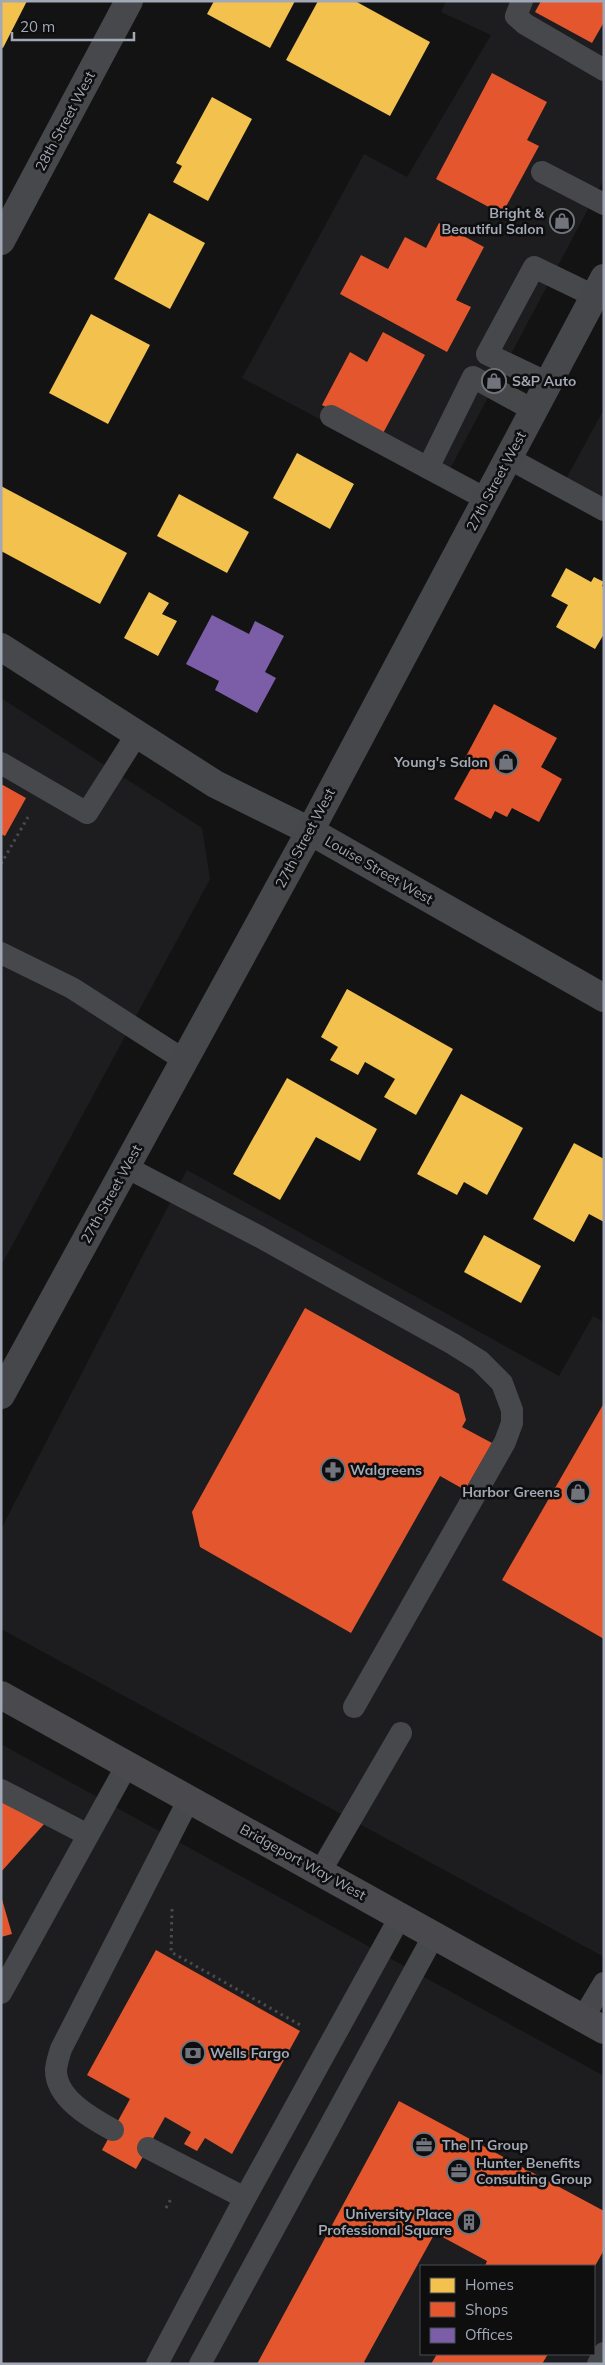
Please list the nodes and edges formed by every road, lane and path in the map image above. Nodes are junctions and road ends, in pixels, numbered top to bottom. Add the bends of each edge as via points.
1 (129, 1) edge
2 (522, 1) edge
3 (604, 70) edge
4 (542, 172) dead end
5 (604, 204) edge
6 (1, 241) edge
7 (601, 284) edge
8 (548, 384) junction
9 (533, 410) junction
10 (331, 416) dead end
11 (508, 458) junction
12 (428, 468) junction
13 (486, 499) junction
14 (604, 510) edge
15 (1, 647) edge
16 (137, 734) junction
17 (1, 763) edge
18 (44, 788) junction
19 (310, 831) junction
20 (1, 864) edge
21 (9, 956) edge
22 (604, 998) edge
23 (184, 1060) junction
24 (126, 1167) junction
25 (8, 1368) edge
26 (1, 1395) edge
27 (3, 1700) edge
28 (354, 1707) dead end
29 (401, 1732) dead end
30 (127, 1765) junction
31 (1, 1790) edge
32 (188, 1799) junction
33 (88, 1835) junction
34 (320, 1872) junction
35 (172, 1903) dead end
36 (400, 1917) junction
37 (434, 1935) junction
38 (604, 1983) edge
39 (1, 1993) edge
40 (593, 2024) edge
41 (332, 2043) junction
42 (113, 2130) dead end
43 (148, 2148) dead end
44 (245, 2198) junction
45 (604, 2353) edge
46 (158, 2364) edge
47 (200, 2364) edge
48 (598, 2364) edge

1 - 6 street, 28th Street West
2 - 3 lane via 516,16 525,24
4 - 5 lane
7 - 8 street, 27th Street West
7 - 8 lane via 534,267 487,354
8 - 9 street, 27th Street West
9 - 11 street, 27th Street West
9 - 12 lane via 473,377
10 - 12 lane
11 - 13 street, 27th Street West
11 - 14 lane
12 - 13 lane
13 - 19 street, 27th Street West
15 - 16 street, Louise Street West
16 - 18 lane via 87,813
16 - 19 street, Louise Street West via 215,784
17 - 18 lane
18 - 20 path
19 - 22 street, Louise Street West
19 - 23 street, 27th Street West
21 - 23 lane via 72,988
23 - 24 street, 27th Street West
24 - 25 street, 27th Street West
24 - 28 lane via 260,1237 480,1361 502,1382 512,1410 512,1423 505,1442
25 - 26 street, 27th Street West
27 - 30 main road, Bridgeport Way West
29 - 34 lane
30 - 32 main road, Bridgeport Way West
30 - 33 lane
31 - 33 lane
32 - 34 main road, Bridgeport Way West
32 - 42 lane via 61,2049 56,2070 62,2091 80,2109
33 - 39 lane
34 - 36 main road, Bridgeport Way West
35 - 41 path via 171,1952
36 - 37 main road, Bridgeport Way West
36 - 41 lane
37 - 40 main road, Bridgeport Way West
37 - 47 lane
38 - 40 lane
41 - 44 lane
43 - 44 lane
44 - 46 lane
45 - 48 lane

